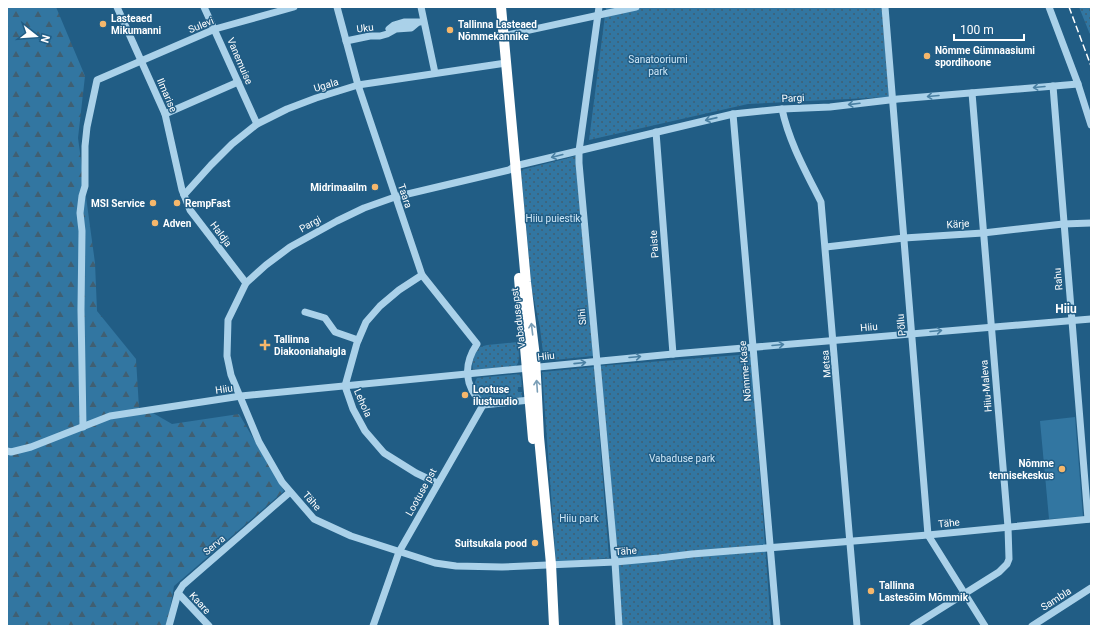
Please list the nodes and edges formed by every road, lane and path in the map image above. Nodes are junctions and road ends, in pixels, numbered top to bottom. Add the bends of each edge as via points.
1 (117, 7) edge
2 (204, 7) edge
3 (294, 7) edge
4 (337, 7) edge
5 (421, 7) edge
6 (494, 7) edge
7 (501, 7) edge
8 (599, 7) edge
9 (636, 7) edge
10 (885, 7) edge
11 (1049, 7) edge
12 (598, 16) junction
13 (420, 22) junction
14 (215, 29) junction
15 (500, 36) junction
16 (346, 41) junction
17 (141, 62) junction
18 (503, 64) junction
19 (435, 73) junction
20 (238, 82) junction
21 (1078, 84) junction
22 (358, 86) junction
23 (1053, 86) junction
24 (972, 93) junction
25 (893, 99) junction
26 (782, 109) junction
27 (165, 114) junction
28 (734, 114) junction
29 (257, 124) junction
30 (1091, 125) edge
31 (656, 132) junction
32 (579, 151) junction
33 (512, 168) junction
34 (184, 195) junction
35 (395, 197) junction
36 (1091, 223) edge
37 (1063, 224) junction
38 (983, 233) junction
39 (904, 238) junction
40 (826, 247) junction
41 (422, 275) junction
42 (246, 283) junction
43 (305, 312) dead end
44 (1091, 318) edge
45 (1072, 320) junction
46 (992, 326) junction
47 (912, 333) junction
48 (358, 340) junction
49 (834, 340) junction
50 (753, 347) junction
51 (673, 354) junction
52 (596, 361) junction
53 (531, 368) junction
54 (467, 375) junction
55 (345, 386) junction
56 (241, 396) junction
57 (530, 400) junction
58 (482, 405) junction
59 (83, 427) junction
60 (8, 453) edge
61 (437, 484) junction
62 (290, 492) junction
63 (1089, 519) edge
64 (1008, 527) junction
65 (928, 535) junction
66 (850, 541) junction
67 (770, 548) junction
68 (399, 552) junction
69 (615, 562) junction
70 (547, 565) junction
71 (1091, 588) edge
72 (178, 593) junction
73 (964, 594) junction
74 (169, 626) edge
75 (209, 626) edge
76 (373, 626) edge
77 (548, 626) edge
78 (554, 626) edge
79 (619, 626) edge
80 (777, 626) edge
81 (858, 626) edge
82 (913, 626) edge
83 (984, 626) edge
84 (1032, 626) edge

1 - 17 street, Ilmarise
2 - 14 street, Vanemuise
3 - 14 street, Sulevi
4 - 16 street, Taara
5 - 13 street
6 - 15 highway, Vabaduse pst
7 - 15 highway, Vabaduse pst
8 - 12 street, Sihi
9 - 12 street
10 - 25 street, Põllu
11 - 21 street
12 - 15 street
12 - 32 street, Sihi
13 - 16 street, Uku via 394,25 386,34 380,36
13 - 19 street
14 - 17 street, Sulevi
14 - 20 street, Vanemuise
15 - 18 highway, Vabaduse pst
16 - 22 street, Taara
17 - 27 street, Ilmarise
17 - 59 street, Sulevi via 98,80 87,127 85,186 80,213
18 - 19 street, Ugala
18 - 33 highway, Vabaduse pst
19 - 22 street, Ugala
20 - 27 street
20 - 29 street, Vanemuise
21 - 23 street, Pargi
21 - 30 street
22 - 29 street, Ugala via 316,98
22 - 35 street, Taara
23 -> 24 street, Pargi
23 - 37 street, Rahu
24 -> 25 street, Pargi
24 - 38 street, Hiiu-Maleva
25 -> 26 street, Pargi
25 - 39 street, Põllu
26 - 28 street, Pargi
26 - 40 street, Metsa via 792,142 822,202
27 - 34 street, Ilmarise
28 -> 31 street, Pargi
28 - 50 street, Nõmme-Kase
29 - 34 street, Ugala via 232,144
31 - 32 street, Pargi
31 - 51 street, Paiste
32 -> 33 street, Pargi
32 - 52 street, Sihi
33 - 35 street, Pargi
33 - 53 highway, Vabaduse pst via 526,282
34 - 42 street, Haldja via 190,210
35 - 41 street, Taara
35 - 42 street, Pargi via 364,208 309,236 290,247
36 - 37 street, Kärje
37 - 38 street, Kärje
37 - 45 street, Rahu
38 - 39 street, Kärje
38 - 46 street, Hiiu-Maleva
39 - 40 street, Kärje
39 - 47 street, Põllu
40 - 49 street, Metsa
41 - 48 street, Lehola via 380,306 366,322
41 - 54 street, Taara via 477,344 468,362
42 - 56 street, Pargi via 228,320 227,356
43 - 48 street via 325,318 335,332
44 - 45 street, Hiiu
45 - 46 street, Hiiu
45 - 63 street, Rahu
47 -> 46 street, Hiiu
46 - 64 street, Hiiu-Maleva
47 - 49 street, Hiiu
47 - 65 street, Põllu
48 - 55 street, Lehola
50 -> 49 street, Hiiu
49 - 66 street, Metsa
50 - 51 street, Hiiu
50 - 67 street, Nõmme-Kase
52 -> 51 street, Hiiu
53 -> 52 street, Hiiu
52 - 69 street, Sihi
53 - 54 street, Hiiu
53 - 57 highway, Vabaduse pst
70 -> 53 highway, Vabaduse pst via 539,437
54 - 55 street, Hiiu
54 - 58 street via 472,391
55 - 56 street, Hiiu
55 - 61 street, Lehola via 353,409 365,431 384,453
56 - 59 street, Hiiu via 110,416
56 - 62 street, Tähe via 259,442
57 - 58 street
57 - 70 highway, Vabaduse pst
58 - 61 street, Lootuse pst
59 - 60 street, Hiiu
61 - 68 street, Lootuse pst
62 - 68 street, Tähe via 314,519 351,536
62 - 72 street, Serva via 183,584
63 - 64 street, Tähe
64 - 65 street, Tähe
64 - 73 street, Hiiu-Maleva via 1007,564
65 - 66 street, Tähe
65 - 73 street, Põllu
66 - 67 street, Tähe
66 - 81 street, Metsa
67 - 69 street, Tähe
67 - 80 street, Nõmme-Kase
68 - 70 street, Tähe via 435,563 456,566
68 - 76 street, Lootuse pst
69 - 70 street, Tähe
69 - 79 street, Sihi
70 - 77 highway, Vabaduse pst
70 - 78 highway, Vabaduse pst
71 - 84 street, Sambla
72 - 74 street, Serva
72 - 75 street, Kaare
73 - 82 street, Hiiu-Maleva
73 - 83 street, Põllu

